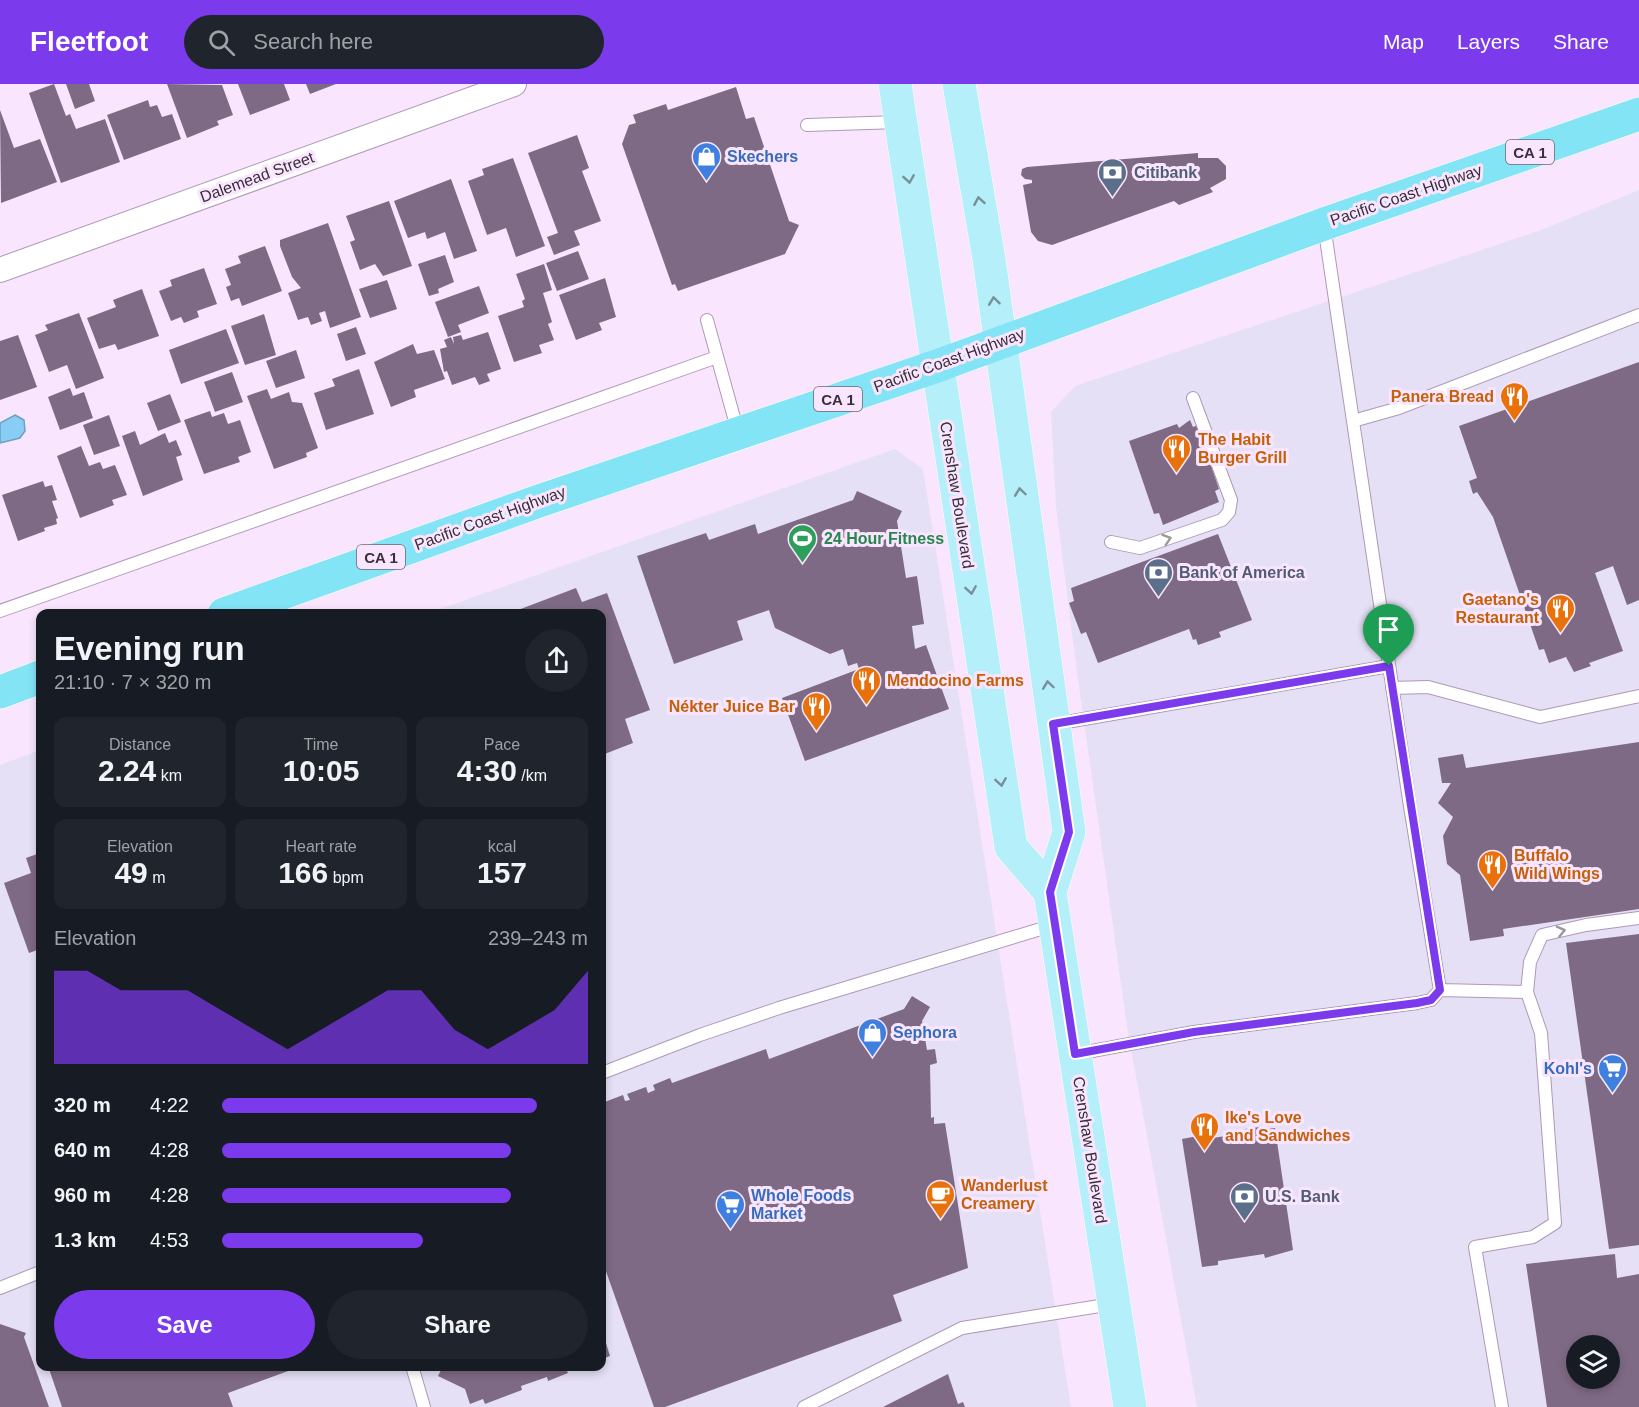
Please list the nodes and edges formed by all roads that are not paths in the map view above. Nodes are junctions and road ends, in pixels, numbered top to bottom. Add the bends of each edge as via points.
1 (514, 84) edge
2 (895, 84) edge
3 (959, 84) edge
4 (1639, 114) edge
5 (901, 122) junction
6 (807, 126) dead end
7 (1324, 224) junction
8 (0, 270) edge
9 (1639, 315) edge
10 (706, 320) dead end
11 (999, 342) junction
12 (717, 357) junction
13 (937, 366) junction
14 (1193, 398) dead end
15 (1353, 421) junction
16 (738, 433) junction
17 (1111, 542) dead end
18 (238, 609) edge
19 (0, 611) edge
20 (1389, 666) junction
21 (36, 679) edge
22 (1392, 688) junction
23 (0, 692) edge
24 (1639, 696) edge
25 (1053, 724) junction
26 (1050, 892) junction
27 (1639, 918) edge
28 (1054, 925) junction
29 (1440, 990) junction
30 (1527, 992) junction
31 (1075, 1054) junction
32 (606, 1071) edge
33 (36, 1274) edge
34 (0, 1288) edge
35 (1114, 1304) junction
36 (413, 1371) edge
37 (424, 1407) edge
38 (804, 1407) edge
39 (1130, 1407) edge
40 (1502, 1407) edge

1 - 8 street, Dalemead Street
2 - 5 main road, Crenshaw Boulevard
11 -> 3 main road, Crenshaw Boulevard
4 - 7 highway, Pacific Coast Highway / CA 1
5 - 6 lane
5 -> 13 main road, Crenshaw Boulevard
7 - 11 highway, Pacific Coast Highway / CA 1
7 - 15 lane
9 - 15 lane via 1399,408
10 - 12 lane
11 - 13 highway, Pacific Coast Highway / CA 1
25 -> 11 main road, Crenshaw Boulevard
12 - 16 lane
12 - 19 lane
13 - 16 highway, Pacific Coast Highway / CA 1
13 -> 26 main road, Crenshaw Boulevard via 1011,847
17 -> 14 lane via 1140,548 1222,520 1230,512 1231,500
15 - 20 lane
16 - 18 highway, Pacific Coast Highway / CA 1
20 - 22 lane
20 - 25 lane
21 - 23 highway
22 - 24 lane via 1428,687 1540,717
22 - 29 lane
25 - 26 main road, Crenshaw Boulevard via 1069,832
26 - 28 main road, Crenshaw Boulevard
30 -> 27 lane via 1530,962 1542,935
28 - 31 main road, Crenshaw Boulevard
28 - 32 lane via 779,1008
29 - 30 lane
29 - 31 lane via 1431,1000 1417,1003 1194,1032
30 - 40 lane via 1541,1033 1555,1223 1533,1237 1475,1247
31 - 35 main road, Crenshaw Boulevard
33 - 34 lane
35 - 38 lane via 962,1328
35 - 39 main road, Crenshaw Boulevard
36 - 37 lane

